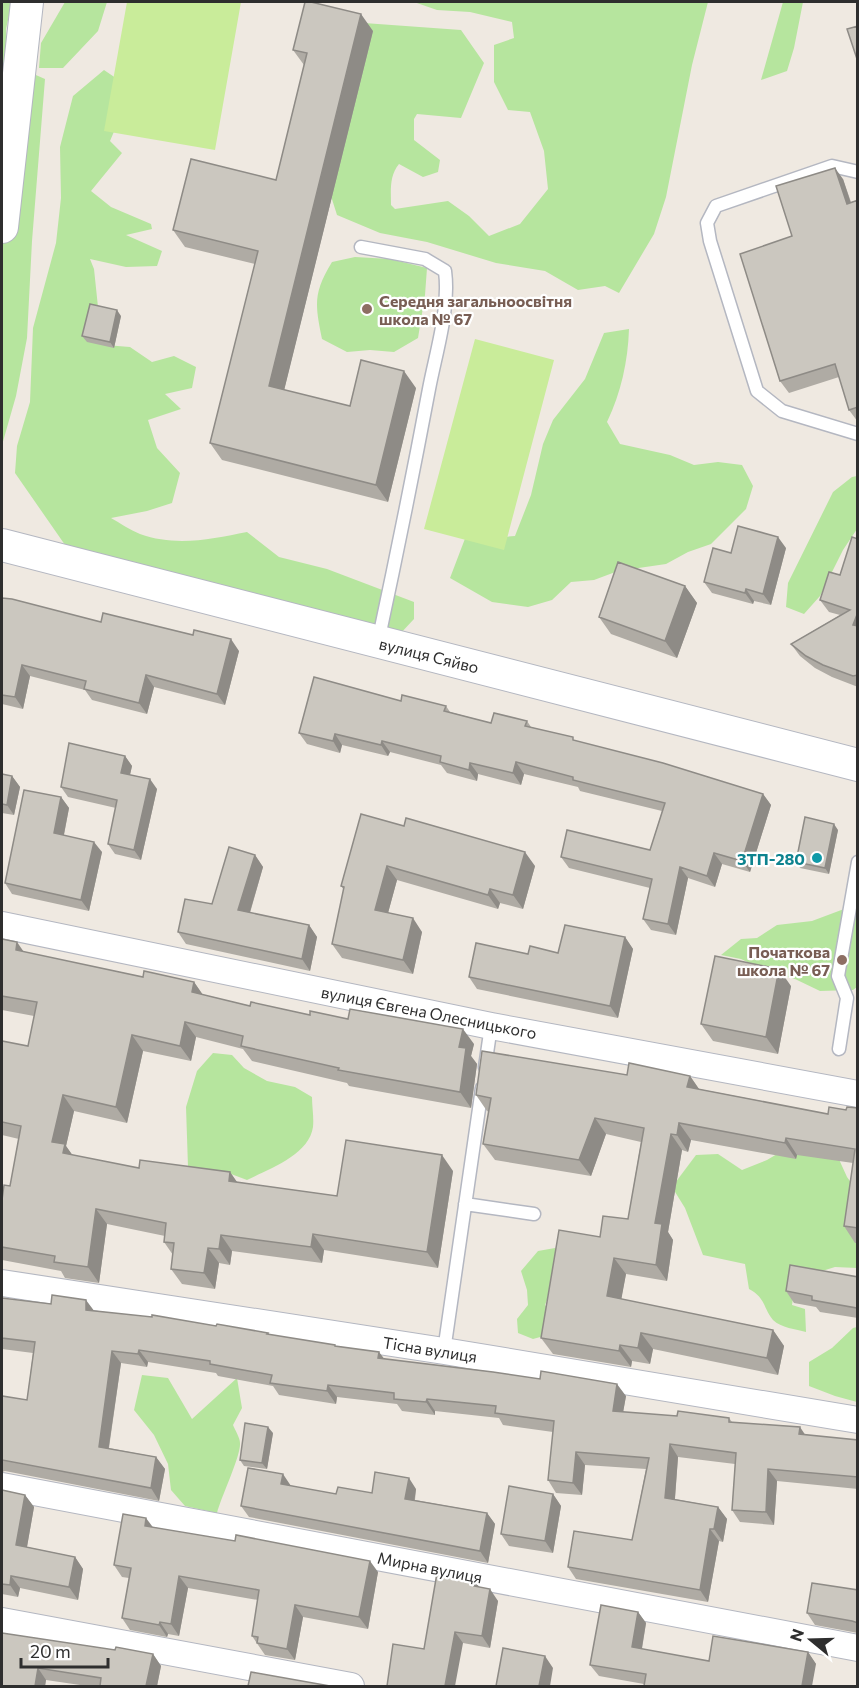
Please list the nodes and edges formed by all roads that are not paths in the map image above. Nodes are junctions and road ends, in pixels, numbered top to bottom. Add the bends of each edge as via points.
1 (27, 2) edge
2 (858, 172) edge
3 (2, 227) edge
4 (360, 247) dead end
5 (858, 434) edge
6 (2, 545) edge
7 (378, 642) junction
8 (858, 765) edge
9 (858, 862) edge
10 (2, 925) edge
11 (491, 1026) junction
12 (839, 1048) dead end
13 (858, 1095) edge
14 (465, 1204) junction
15 (534, 1214) dead end
16 (2, 1284) edge
17 (444, 1351) junction
18 (858, 1420) edge
19 (2, 1486) edge
20 (2, 1621) edge
21 (858, 1648) edge
22 (351, 1686) edge

1 - 3 street via 15,70
2 - 5 lane via 832,166 717,206 707,223 757,391 782,411
4 - 7 lane via 425,259 445,271 447,286
6 - 7 street, вулиця Сяйво
7 - 8 street, вулиця Сяйво
9 - 12 lane via 837,976 847,998
10 - 11 street, вулиця Євгена Олесницького
11 - 13 street, вулиця Євгена Олесницького
11 - 14 lane
14 - 15 lane
14 - 17 lane
16 - 17 street, Тісна вулиця
17 - 18 street, Тісна вулиця
19 - 21 street, Мирна вулиця
20 - 22 street

